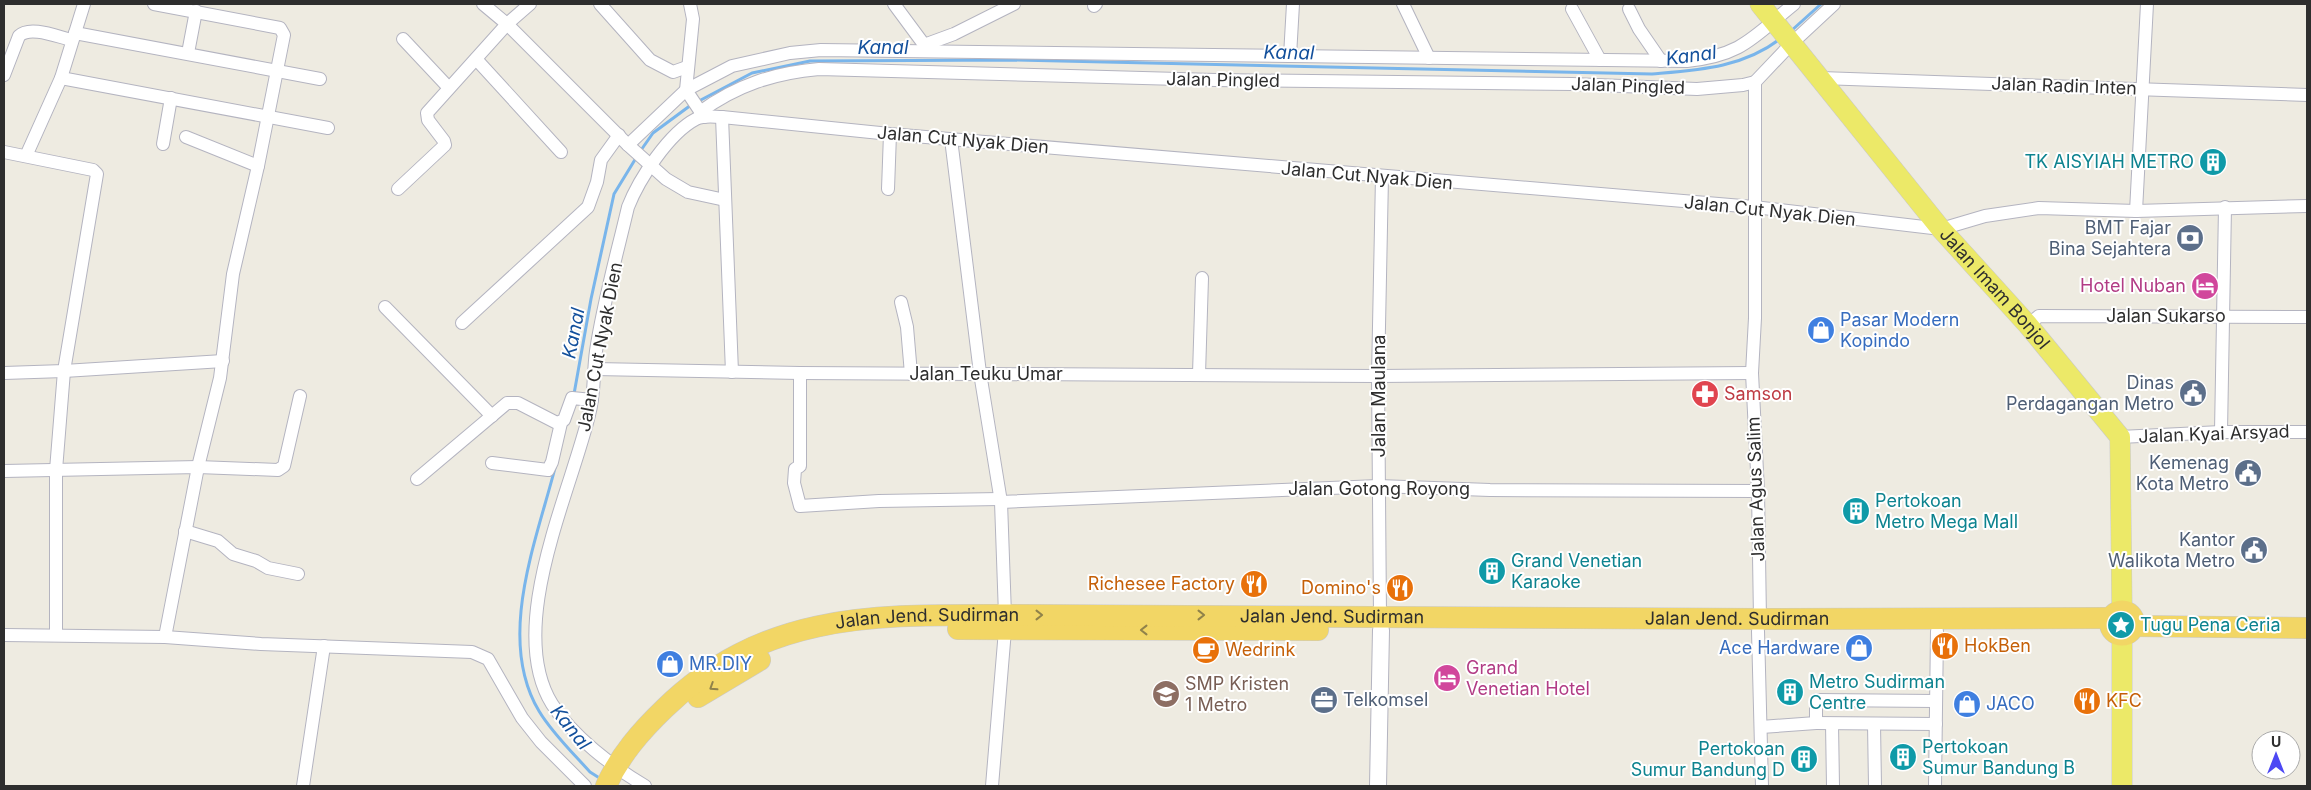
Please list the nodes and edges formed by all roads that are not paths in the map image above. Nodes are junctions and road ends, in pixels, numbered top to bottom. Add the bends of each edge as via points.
1 (84, 4) edge
2 (154, 4) edge
3 (482, 4) edge
4 (530, 4) edge
5 (600, 4) edge
6 (690, 4) edge
7 (894, 4) edge
8 (1014, 4) edge
9 (1292, 4) edge
10 (1403, 4) edge
11 (1760, 4) edge
12 (1794, 4) edge
13 (1834, 4) edge
14 (2147, 4) edge
15 (1629, 9) dead end
16 (1572, 10) dead end
17 (196, 11) junction
18 (1775, 23) junction
19 (507, 24) junction
20 (74, 37) junction
21 (403, 39) dead end
22 (1791, 44) junction
23 (927, 48) junction
24 (188, 53) junction
25 (1290, 56) junction
26 (1429, 58) junction
27 (476, 59) junction
28 (1600, 60) junction
29 (1661, 61) junction
30 (687, 67) junction
31 (276, 72) junction
32 (4, 75) edge
33 (61, 78) junction
34 (1822, 78) junction
35 (320, 79) dead end
36 (1755, 82) junction
37 (449, 88) junction
38 (2142, 89) junction
39 (687, 92) junction
40 (2307, 95) edge
41 (171, 98) junction
42 (700, 113) junction
43 (267, 117) junction
44 (722, 117) junction
45 (328, 128) dead end
46 (890, 134) junction
47 (618, 135) junction
48 (186, 137) dead end
49 (951, 139) junction
50 (163, 144) dead end
51 (631, 148) junction
52 (4, 152) edge
53 (562, 152) dead end
54 (26, 156) junction
55 (648, 164) junction
56 (258, 166) junction
57 (1382, 177) junction
58 (398, 189) dead end
59 (888, 189) dead end
60 (726, 200) junction
61 (2307, 206) edge
62 (1754, 207) junction
63 (2224, 207) junction
64 (2136, 211) junction
65 (1942, 229) junction
66 (1202, 278) dead end
67 (901, 302) dead end
68 (385, 307) dead end
69 (2223, 316) junction
70 (2307, 317) edge
71 (462, 323) dead end
72 (2028, 325) junction
73 (223, 361) junction
74 (595, 369) junction
75 (64, 372) junction
76 (732, 372) junction
77 (4, 373) edge
78 (800, 373) junction
79 (980, 373) junction
80 (1752, 373) junction
81 (911, 374) junction
82 (1199, 374) junction
83 (1378, 376) junction
84 (300, 396) dead end
85 (591, 400) junction
86 (492, 416) junction
87 (561, 423) junction
88 (2221, 432) junction
89 (2307, 432) edge
90 (2120, 437) junction
91 (492, 463) dead end
92 (198, 467) junction
93 (56, 470) junction
94 (4, 471) edge
95 (417, 479) dead end
96 (1378, 486) junction
97 (1758, 491) junction
98 (1000, 500) junction
99 (185, 531) junction
100 (298, 574) dead end
101 (1005, 622) junction
102 (1380, 623) junction
103 (2120, 624) junction
104 (1759, 625) junction
105 (2307, 628) edge
106 (1937, 631) junction
107 (4, 634) edge
108 (56, 635) junction
109 (165, 637) junction
110 (324, 646) junction
111 (1936, 701) junction
112 (1816, 723) junction
113 (1832, 724) junction
114 (1874, 724) junction
115 (1936, 724) junction
116 (1761, 726) junction
117 (616, 779) edge
118 (303, 786) edge
119 (585, 786) edge
120 (645, 786) edge
121 (992, 786) edge
122 (1378, 786) edge
123 (1762, 786) edge
124 (1833, 786) edge
125 (1875, 786) edge
126 (1935, 786) edge
127 (2122, 786) edge

1 - 20 street
2 - 17 street
3 - 19 street
4 - 19 street
5 - 30 street via 650,60 673,72
6 - 30 street via 693,19
7 - 23 street
8 - 23 street
9 - 25 street
10 - 26 street
11 - 18 main road, Jalan Imam Bonjol
12 - 18 street
13 - 22 street
14 - 38 street
15 - 29 street
16 - 28 street
17 - 24 street
17 - 31 street via 282,29 284,35
18 - 22 main road, Jalan Imam Bonjol
18 - 29 street via 1738,49 1712,58
19 - 27 street
19 - 47 street
20 - 24 street
20 - 32 street via 23,32
20 - 33 street
21 - 37 street
22 - 34 main road, Jalan Imam Bonjol
22 - 36 street
23 - 25 street
23 - 39 street via 790,53 732,66
24 - 31 street
25 - 26 street
26 - 28 street
27 - 37 street
27 - 53 street
28 - 29 street
30 - 39 street
31 - 35 street
31 - 43 street
33 - 41 street
33 - 54 street
34 - 38 street, Jalan Radin Inten
34 - 65 main road, Jalan Imam Bonjol
36 - 42 street, Jalan Pingled via 1697,89 819,69 756,81 719,99
36 - 62 street, Jalan Agus Salim
37 - 58 street via 426,115 445,145
38 - 40 street, Jalan Radin Inten
38 - 64 street
39 - 42 street
39 - 51 street
41 - 43 street
41 - 50 street
42 - 44 street, Jalan Cut Nyak Dien
42 - 55 street, Jalan Cut Nyak Dien
43 - 45 street
43 - 56 street
44 - 46 street, Jalan Cut Nyak Dien
44 - 60 street
46 - 49 street, Jalan Cut Nyak Dien
46 - 59 street
47 - 51 street
47 - 71 street via 601,160 588,207
48 - 56 street
49 - 57 street, Jalan Cut Nyak Dien
49 - 79 street
51 - 55 street
52 - 54 street
54 - 75 street via 93,170 97,174
55 - 60 street via 672,184 688,192
55 - 74 street, Jalan Cut Nyak Dien via 628,207 596,351
56 - 73 street via 233,274
57 - 62 street, Jalan Cut Nyak Dien
57 - 83 street, Jalan Maulana
60 - 76 street
61 - 63 street
62 - 65 street, Jalan Cut Nyak Dien
62 - 80 street, Jalan Agus Salim
63 - 64 street
63 - 69 street
64 - 65 street via 2038,208 1985,216
65 - 72 main road, Jalan Imam Bonjol
66 - 82 street
67 - 81 street via 907,327
68 - 86 street
69 - 70 street, Jalan Sukarso
69 - 72 street, Jalan Sukarso via 2039,316
69 - 88 street
72 - 90 main road, Jalan Imam Bonjol
73 - 75 street
73 - 92 street
74 - 76 street, Jalan Teuku Umar
74 - 85 street, Jalan Cut Nyak Dien
75 - 77 street
75 - 93 street
76 - 78 street, Jalan Teuku Umar
78 - 81 street, Jalan Teuku Umar
78 - 98 street, Jalan Gotong Royong via 800,466 795,469 794,483 800,506 879,501
79 - 81 street, Jalan Teuku Umar
79 - 82 street, Jalan Teuku Umar
79 - 98 street
80 - 83 street, Jalan Teuku Umar
80 - 97 street, Jalan Agus Salim
82 - 83 street, Jalan Teuku Umar
83 - 96 street, Jalan Maulana
84 - 92 street via 282,469
85 - 87 street via 573,398
85 - 117 street, Jalan Cut Nyak Dien via 584,435 547,554 535,641 540,676 551,704
86 - 87 street via 507,403 514,402
86 - 95 street
87 - 91 street via 548,470
88 - 89 street, Jalan Kyai Arsyad
88 - 90 street, Jalan Kyai Arsyad
90 - 103 main road
92 - 93 street
92 - 99 street
93 - 94 street
93 - 108 street
96 - 97 street, Jalan Gotong Royong via 1490,490
96 - 98 street, Jalan Gotong Royong
96 - 102 street, Jalan Maulana
97 - 104 street, Jalan Agus Salim
98 - 101 street
99 - 100 street via 218,541 233,554 268,568
99 - 109 street
101 - 102 highway, Jalan Jend. Sudirman
101 - 117 highway, Jalan Jend. Sudirman via 880,629 835,636 774,653 750,664 687,705
101 - 121 street
102 - 104 highway, Jalan Jend. Sudirman
102 - 122 street
103 - 104 highway, Jalan Jend. Sudirman
103 - 105 highway
103 - 106 highway, Jalan Jend. Sudirman via 2044,632
103 - 127 main road
104 - 106 highway, Jalan Jend. Sudirman
104 - 116 street, Jalan Agus Salim
106 - 111 street
107 - 108 street
108 - 109 street
109 - 110 street
110 - 118 street
110 - 119 street via 461,651 488,659 522,718
111 - 112 street via 1816,700
111 - 115 street
112 - 113 street
112 - 116 street
113 - 114 street
113 - 124 street
114 - 115 street
114 - 125 street
115 - 126 street
116 - 123 street, Jalan Agus Salim
117 - 120 street, Jalan Cut Nyak Dien

